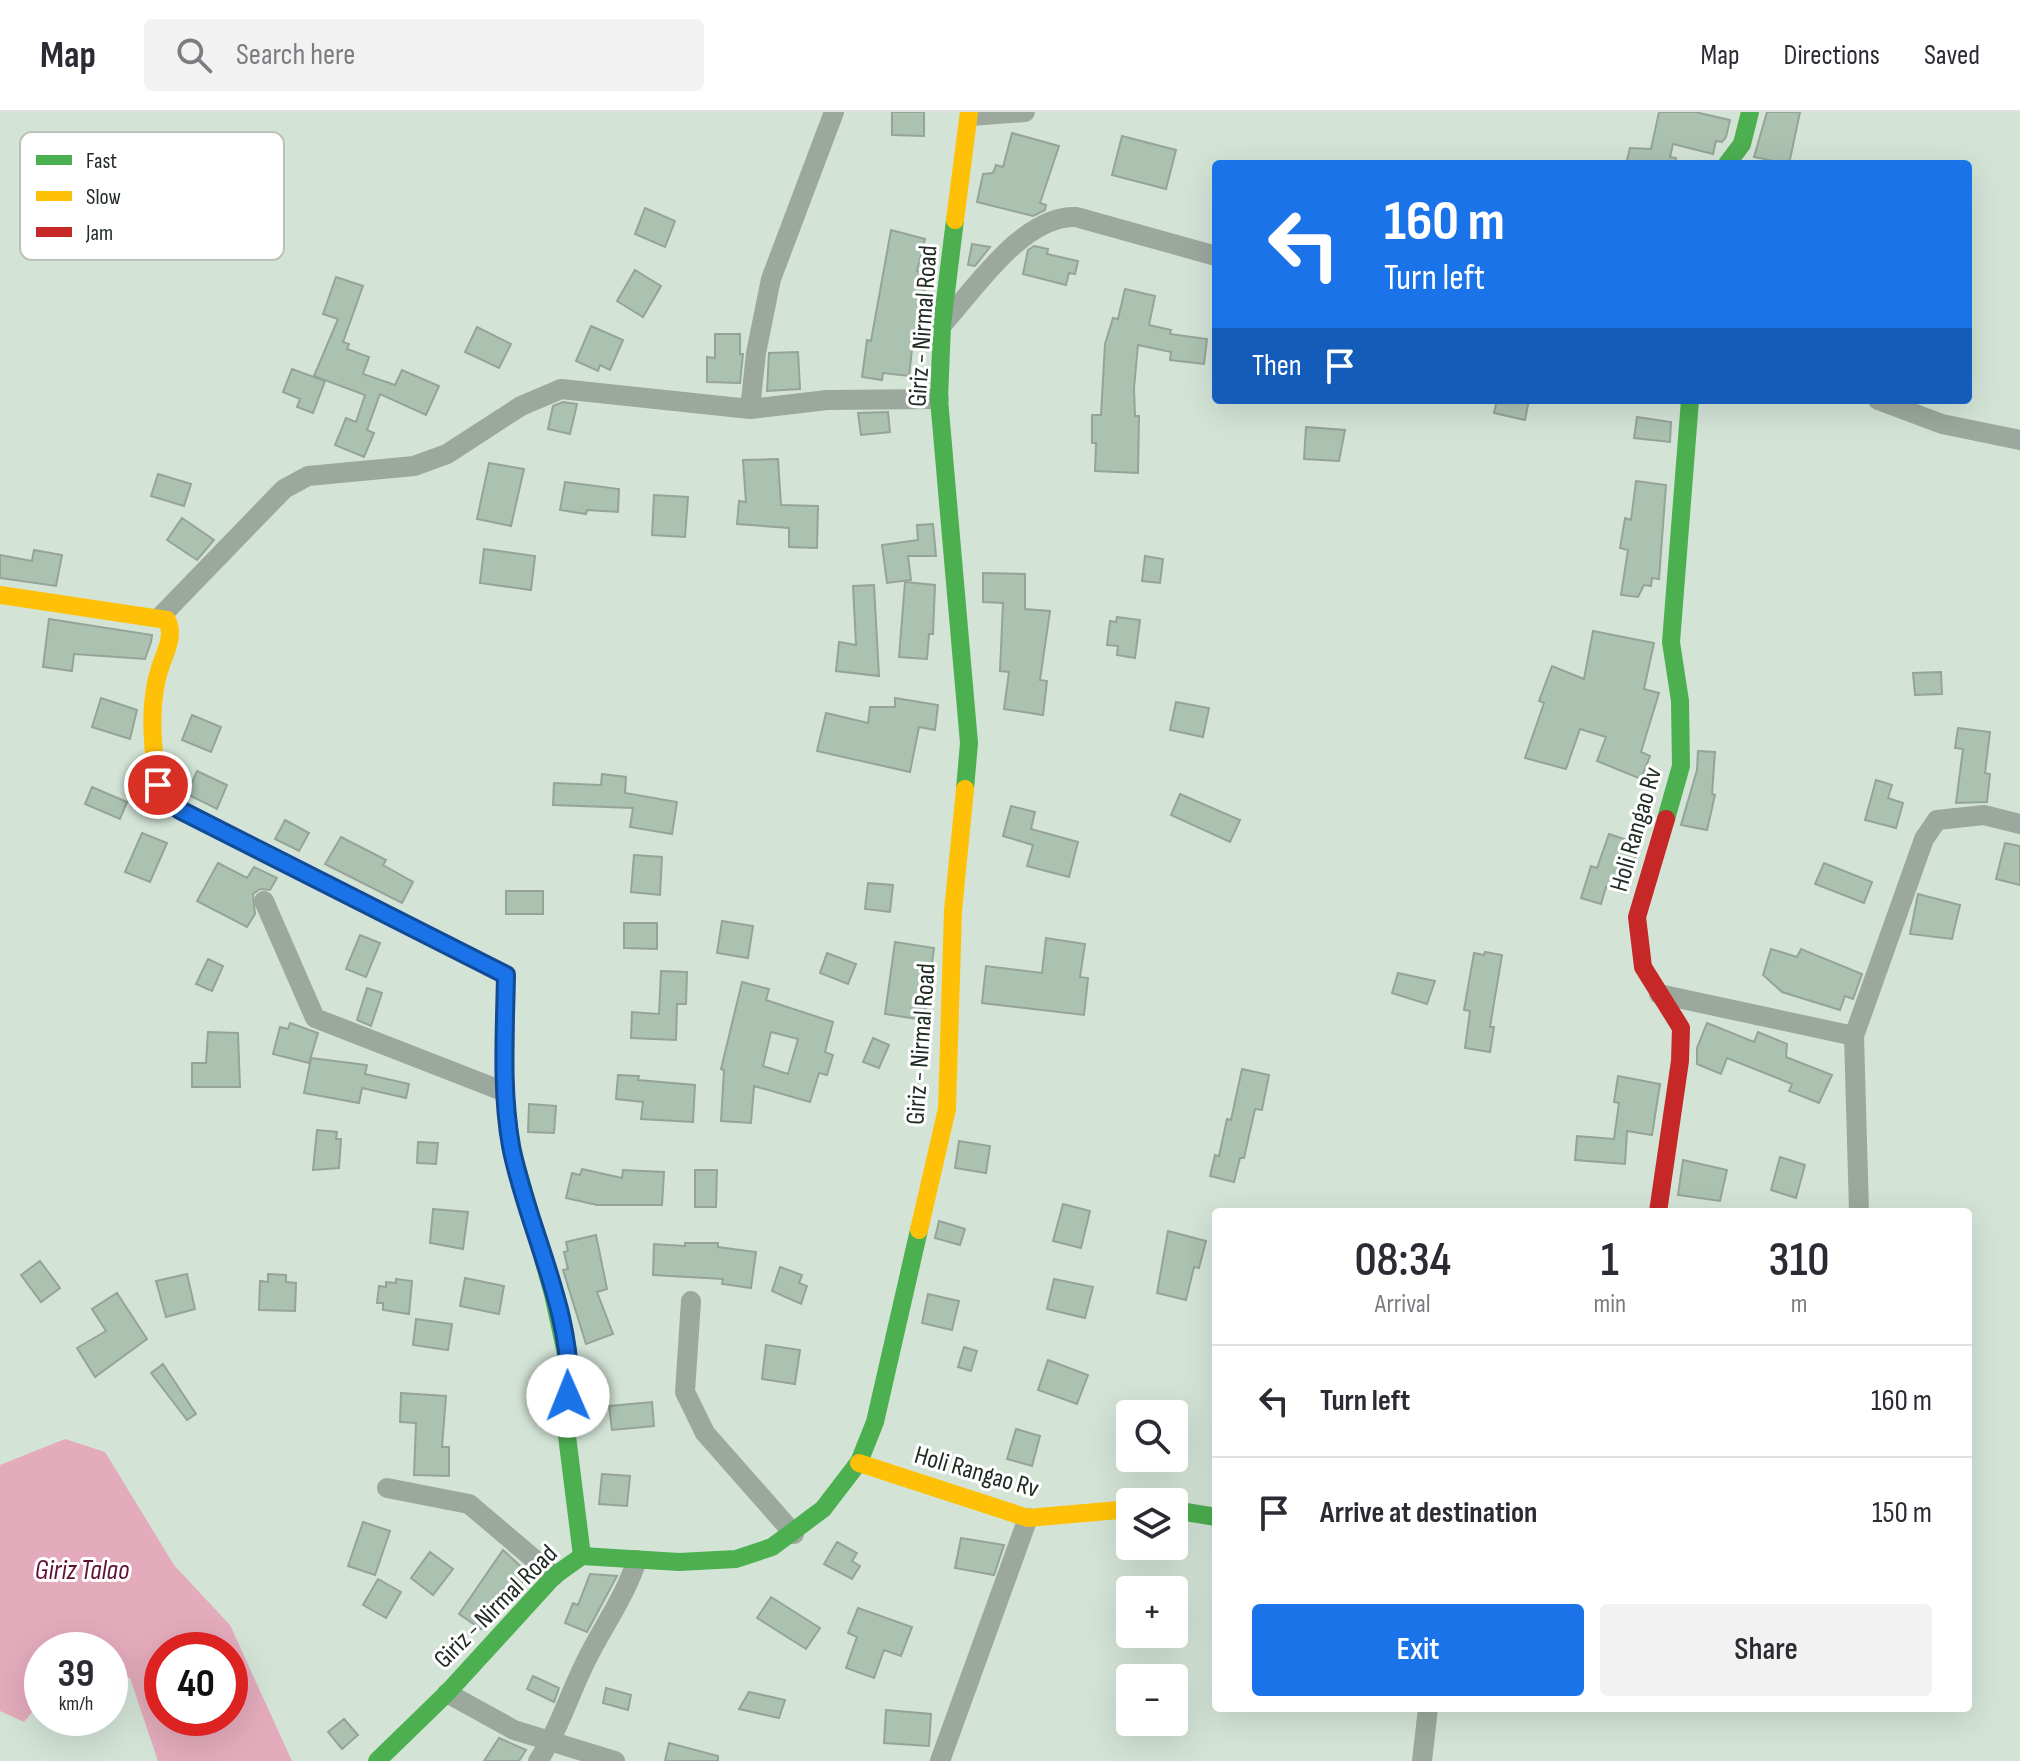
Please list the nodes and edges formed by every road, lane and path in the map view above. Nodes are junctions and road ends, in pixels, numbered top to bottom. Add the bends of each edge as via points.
1 (834, 112) edge
2 (1025, 112) edge
3 (1750, 112) edge
4 (969, 114) edge
5 (1730, 160) edge
6 (1212, 255) edge
7 (942, 325) junction
8 (939, 399) junction
9 (1690, 404) edge
10 (1889, 404) edge
11 (750, 409) junction
12 (2020, 440) edge
13 (0, 595) edge
14 (160, 617) junction
15 (2020, 824) edge
16 (264, 901) dead end
17 (1659, 994) junction
18 (1854, 1036) junction
19 (505, 1092) junction
20 (1659, 1208) edge
21 (1859, 1208) edge
22 (691, 1301) dead end
23 (859, 1463) junction
24 (387, 1488) dead end
25 (1116, 1510) edge
26 (1188, 1512) edge
27 (1212, 1516) edge
28 (1028, 1518) junction
29 (794, 1534) junction
30 (582, 1556) junction
31 (637, 1560) junction
32 (554, 1576) junction
33 (447, 1693) junction
34 (1428, 1712) edge
35 (549, 1743) junction
36 (377, 1761) edge
37 (538, 1761) edge
38 (615, 1761) edge
39 (940, 1761) edge
40 (1422, 1761) edge

1 - 11 street via 771,279
2 - 4 street
3 - 5 street via 1742,144
4 - 7 street, Giriz - Nirmal Road
6 - 7 street via 1076,217 1054,218 1017,242
7 - 8 street, Giriz - Nirmal Road
8 - 11 street via 827,400
8 - 23 street, Giriz - Nirmal Road via 969,743 953,911 947,1109 885,1383
9 - 17 street, Holi Rangao Rv via 1671,642 1680,701 1681,766 1637,917 1643,967
10 - 12 street via 1942,424
11 - 14 street via 561,389 521,406 447,454 414,466 308,476 284,489
13 - 14 street
14 - 19 street via 171,625 155,695 155,758 164,799 506,975
15 - 18 street via 1984,815 1937,820 1924,839
16 - 19 street via 315,1018
17 - 18 street
17 - 20 street, Holi Rangao Rv via 1681,1028
18 - 21 street
19 - 30 street via 511,1146 570,1372 565,1420
22 - 29 street via 685,1392 705,1433
23 - 28 street, Holi Rangao Rv
23 - 29 street, Giriz - Nirmal Road
24 - 32 street via 469,1504
25 - 28 street, Holi Rangao Rv
26 - 27 street
28 - 39 street
29 - 31 street, Giriz - Nirmal Road via 766,1551 736,1559
30 - 31 street, Giriz - Nirmal Road
30 - 32 street, Giriz - Nirmal Road
31 - 35 street
32 - 33 street, Giriz - Nirmal Road
33 - 35 street
33 - 36 street, Giriz - Nirmal Road
34 - 40 street
35 - 37 street
35 - 38 street

